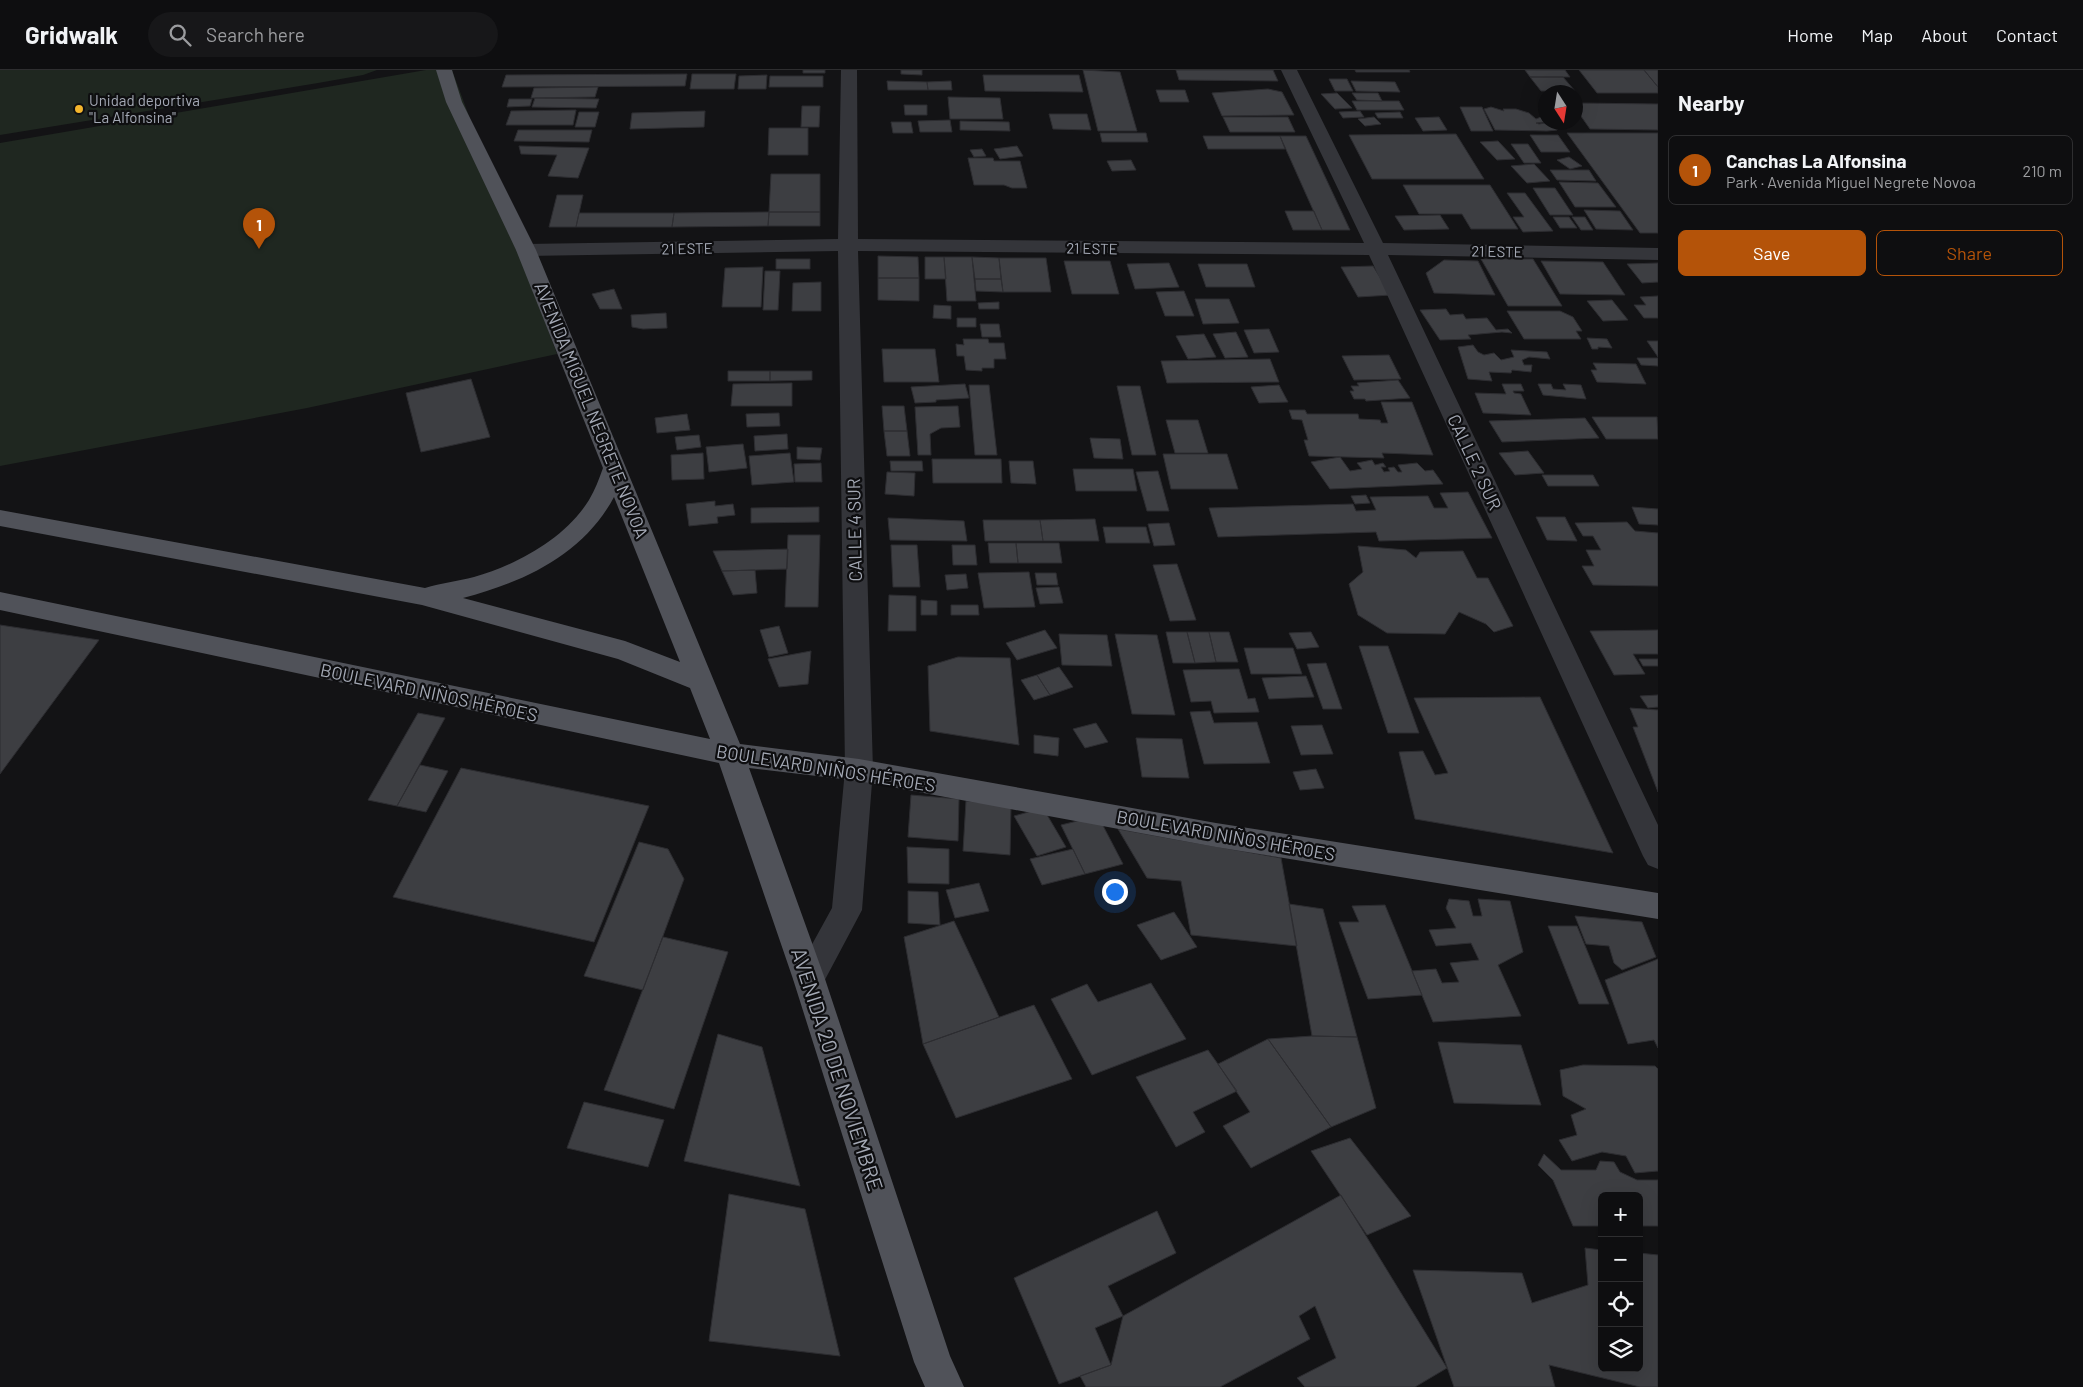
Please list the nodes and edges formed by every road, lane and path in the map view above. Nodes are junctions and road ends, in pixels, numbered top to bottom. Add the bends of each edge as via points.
1 (444, 70) edge
2 (848, 70) edge
3 (1289, 70) edge
4 (848, 246) junction
5 (1376, 249) junction
6 (526, 250) junction
7 (1658, 254) edge
8 (615, 466) junction
9 (0, 518) edge
10 (422, 596) junction
11 (0, 601) edge
12 (702, 682) junction
13 (730, 754) junction
14 (859, 770) junction
15 (1658, 856) edge
16 (1658, 906) edge
17 (809, 979) junction
18 (937, 1379) edge

1 - 6 main road, AVENIDA MIGUEL NEGRETE NOVOA via 454,102
2 - 4 street, CALLE 4 SUR
3 - 5 street, CALLE 2 SUR
4 - 5 street, 21 ESTE
4 - 6 street, 21 ESTE
4 - 14 street, CALLE 4 SUR
5 - 7 street, 21 ESTE
5 - 15 street, CALLE 2 SUR
6 - 8 main road, AVENIDA MIGUEL NEGRETE NOVOA
8 - 10 main road via 596,508 579,528 535,562 491,581
8 - 12 main road, AVENIDA MIGUEL NEGRETE NOVOA
9 - 10 main road
10 - 12 main road via 625,650
11 - 13 main road, BOULEVARD NIÑOS HÉROES
12 - 13 main road, AVENIDA MIGUEL NEGRETE NOVOA
13 - 14 main road, BOULEVARD NIÑOS HÉROES
13 - 17 main road, AVENIDA 20 DE NOVIEMBRE
14 - 16 main road, BOULEVARD NIÑOS HÉROES via 1216,835
14 - 17 street, CALLE 4 SUR via 847,910
17 - 18 main road, AVENIDA 20 DE NOVIEMBRE

